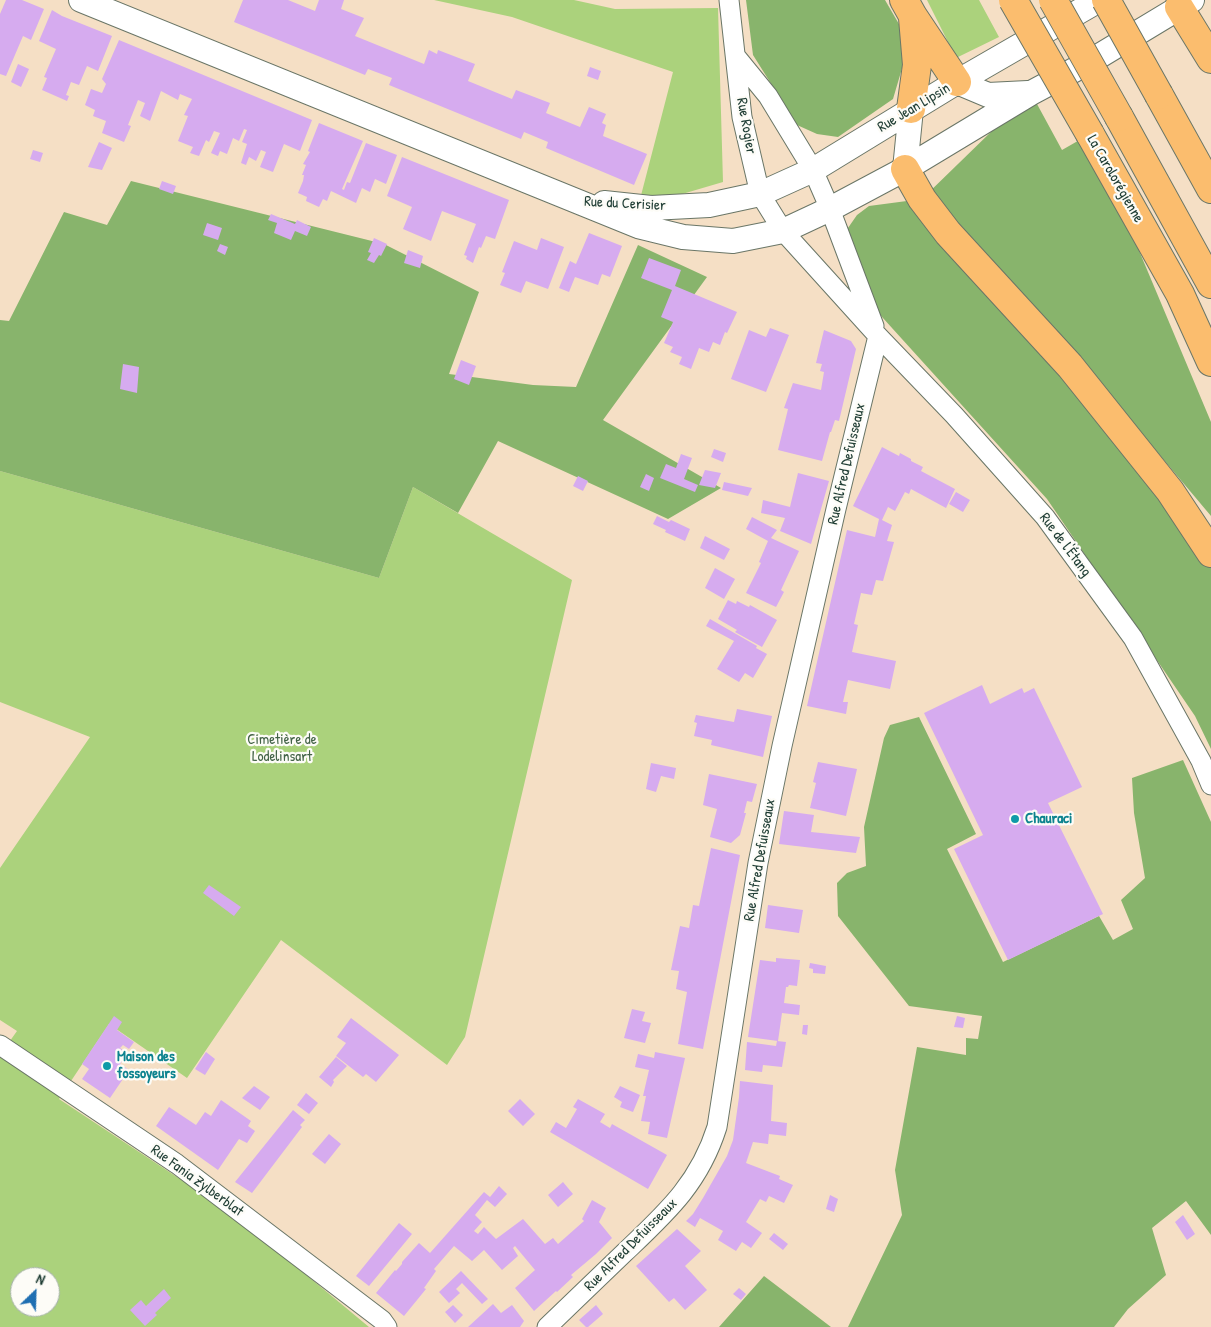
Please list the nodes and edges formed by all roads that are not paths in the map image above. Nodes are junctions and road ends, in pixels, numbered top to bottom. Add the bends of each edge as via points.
1 (81, 0) edge
2 (729, 0) edge
3 (1013, 0) edge
4 (1099, 0) edge
5 (1106, 0) edge
6 (1181, 2) edge
7 (909, 8) edge
8 (1060, 10) edge
9 (737, 58) junction
10 (1211, 59) edge
11 (957, 82) junction
12 (1031, 93) junction
13 (912, 110) junction
14 (905, 169) junction
15 (813, 170) junction
16 (1211, 189) edge
17 (760, 194) junction
18 (577, 200) junction
19 (830, 209) junction
20 (783, 231) junction
21 (1211, 284) edge
22 (878, 336) junction
23 (1211, 362) edge
24 (1211, 553) edge
25 (1211, 784) edge
26 (0, 1045) edge
27 (386, 1327) edge
28 (547, 1327) edge

1 - 18 street
2 - 9 street, Rue Rogier
3 - 23 highway, La Carolorégienne, bridge via 1180,294
4 - 8 street, Rue Jean Lipsin
5 - 16 highway, bridge
6 - 10 highway
6 - 12 street via 1091,61
7 - 11 highway
7 - 13 highway via 917,66
8 - 11 street, Rue Jean Lipsin
8 - 21 highway, bridge
9 - 15 street, Rue Rogier via 768,96
9 - 17 street, Rue Rogier via 742,117
11 - 12 street via 988,95
11 - 13 street, Rue Jean Lipsin
12 - 14 street
13 - 14 street
13 - 15 street, Rue Jean Lipsin
14 - 19 street
14 - 24 highway via 922,199 948,233 1070,366 1170,491
15 - 17 street, Rue Jean Lipsin
15 - 19 street, Rue de l'Étang
17 - 18 street, Rue du Cerisier via 709,204 651,208
17 - 20 street, Rue de l'Étang
18 - 20 street, Rue du Cerisier via 638,226 684,237 733,241
19 - 20 street
19 - 22 street, Rue de l'Étang
20 - 22 street, Rue de l'Étang
22 - 25 street, Rue de l'Étang via 1045,517 1133,638
22 - 28 street, Rue Alfred Defuisseaux via 782,746 760,853 717,1126 710,1150 699,1171 665,1214
26 - 27 street, Rue Fania Zylberblat via 177,1164 382,1320

